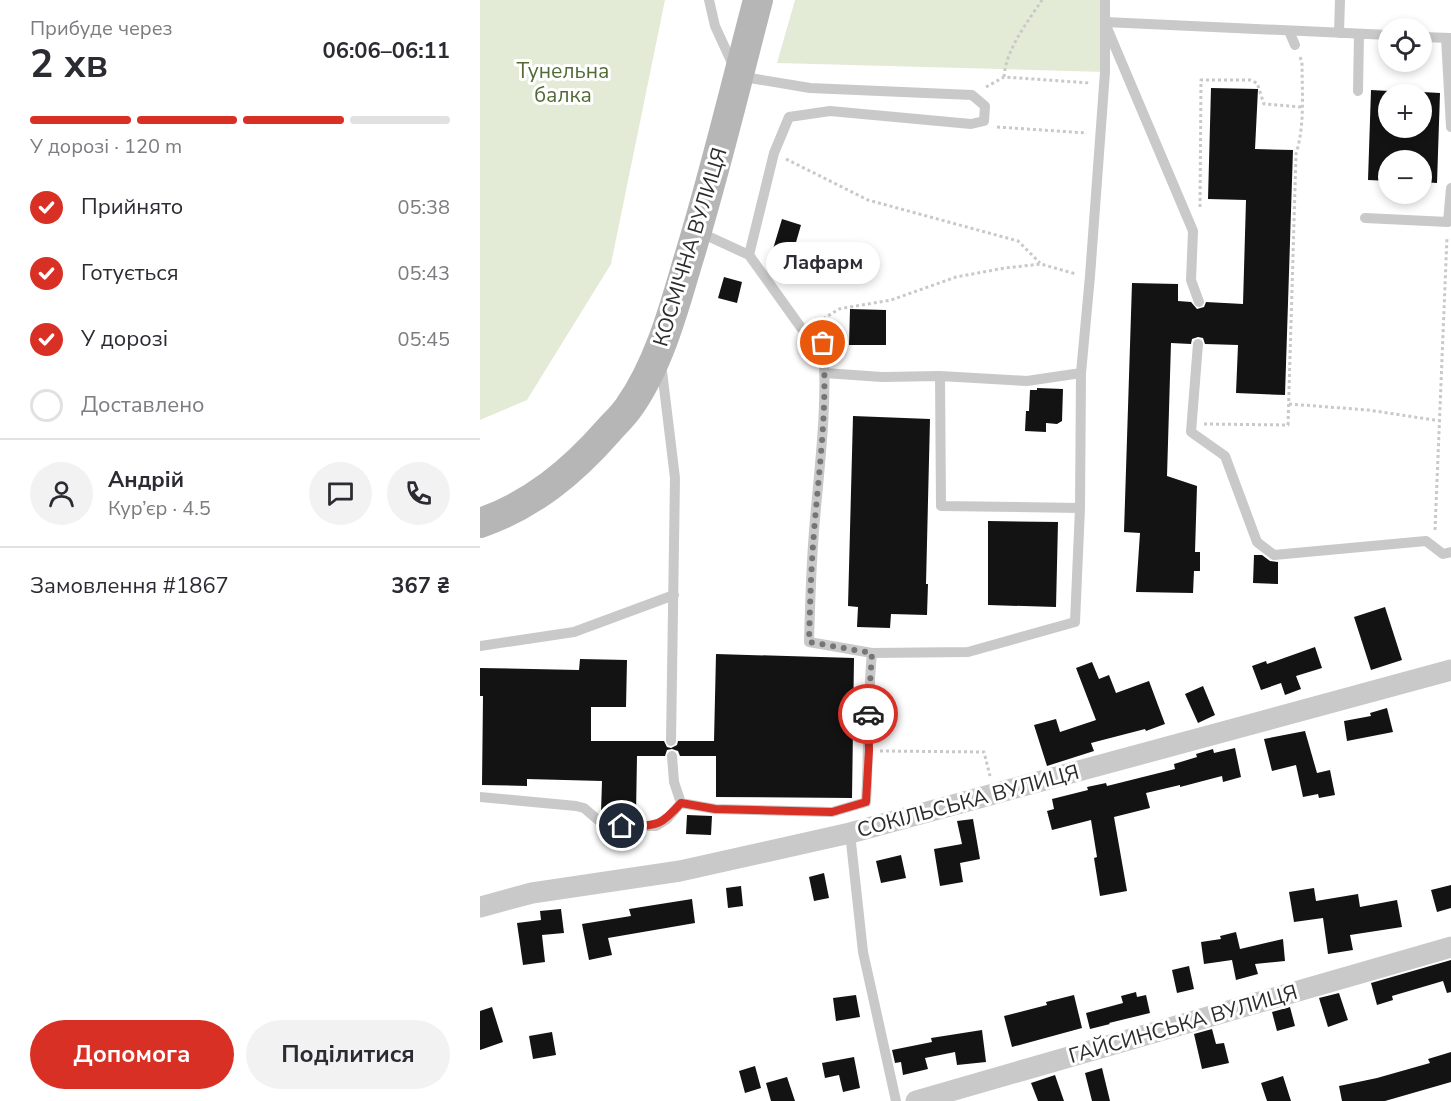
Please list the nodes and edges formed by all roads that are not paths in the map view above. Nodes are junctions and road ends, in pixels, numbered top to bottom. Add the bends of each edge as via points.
1 (710, 0) edge
2 (758, 0) edge
3 (1105, 0) edge
4 (1340, 0) edge
5 (1105, 22) junction
6 (1289, 31) junction
7 (1339, 33) junction
8 (1359, 34) junction
9 (1378, 35) edge
10 (1432, 37) edge
11 (1448, 38) edge
12 (1295, 45) road end
13 (738, 76) junction
14 (1358, 91) dead end
15 (1451, 127) edge
16 (1451, 188) edge
17 (1365, 218) dead end
18 (697, 231) junction
19 (748, 255) junction
20 (1199, 302) dead end
21 (1198, 344) dead end
22 (659, 351) junction
23 (1081, 372) junction
24 (825, 373) junction
25 (940, 376) junction
26 (1080, 508) junction
27 (480, 523) edge
28 (1451, 552) edge
29 (674, 595) junction
30 (480, 646) edge
31 (872, 653) junction
32 (1451, 670) edge
33 (671, 741) dead end
34 (672, 756) dead end
35 (480, 797) edge
36 (681, 803) junction
37 (850, 833) junction
38 (480, 907) edge
39 (1451, 947) edge
40 (896, 1101) edge
41 (916, 1101) edge

1 - 13 lane via 715,26
2 - 13 main road, КОСМІЧНА ВУЛИЦЯ
3 - 5 lane
4 - 7 lane
5 - 6 lane
5 - 20 lane via 1193,231 1191,280
5 - 23 lane via 1105,72
6 - 7 lane
6 - 12 lane
7 - 8 lane
8 - 9 lane
8 - 14 lane
10 - 11 lane
11 - 15 lane
13 - 18 main road, КОСМІЧНА ВУЛИЦЯ
13 - 19 lane via 810,88 972,95 985,106 984,121 971,124 830,111 789,117 774,153
16 - 17 lane via 1448,222
18 - 19 lane
18 - 22 main road, КОСМІЧНА ВУЛИЦЯ
19 - 24 lane via 802,329 823,343
21 - 28 lane via 1191,432 1225,456 1257,542 1274,555 1426,541 1443,554
22 - 27 main road, КОСМІЧНА ВУЛИЦЯ via 629,407 591,450 541,494
22 - 29 lane via 675,478
23 - 25 lane via 1027,381
23 - 26 lane
24 - 25 lane
24 - 31 lane via 809,642
25 - 26 lane via 941,506
26 - 31 lane via 1075,622 968,652
29 - 30 lane via 574,632
29 - 33 lane
31 - 36 lane via 866,802 832,812 715,809
32 - 37 street, СОКІЛЬСЬКА ВУЛИЦЯ
34 - 36 lane
35 - 36 lane via 576,806 605,826 656,826
37 - 38 street, СОКІЛЬСЬКА ВУЛИЦЯ via 680,870 532,893
37 - 40 lane via 864,952
39 - 41 street, ГАЙСИНСЬКА ВУЛИЦЯ

